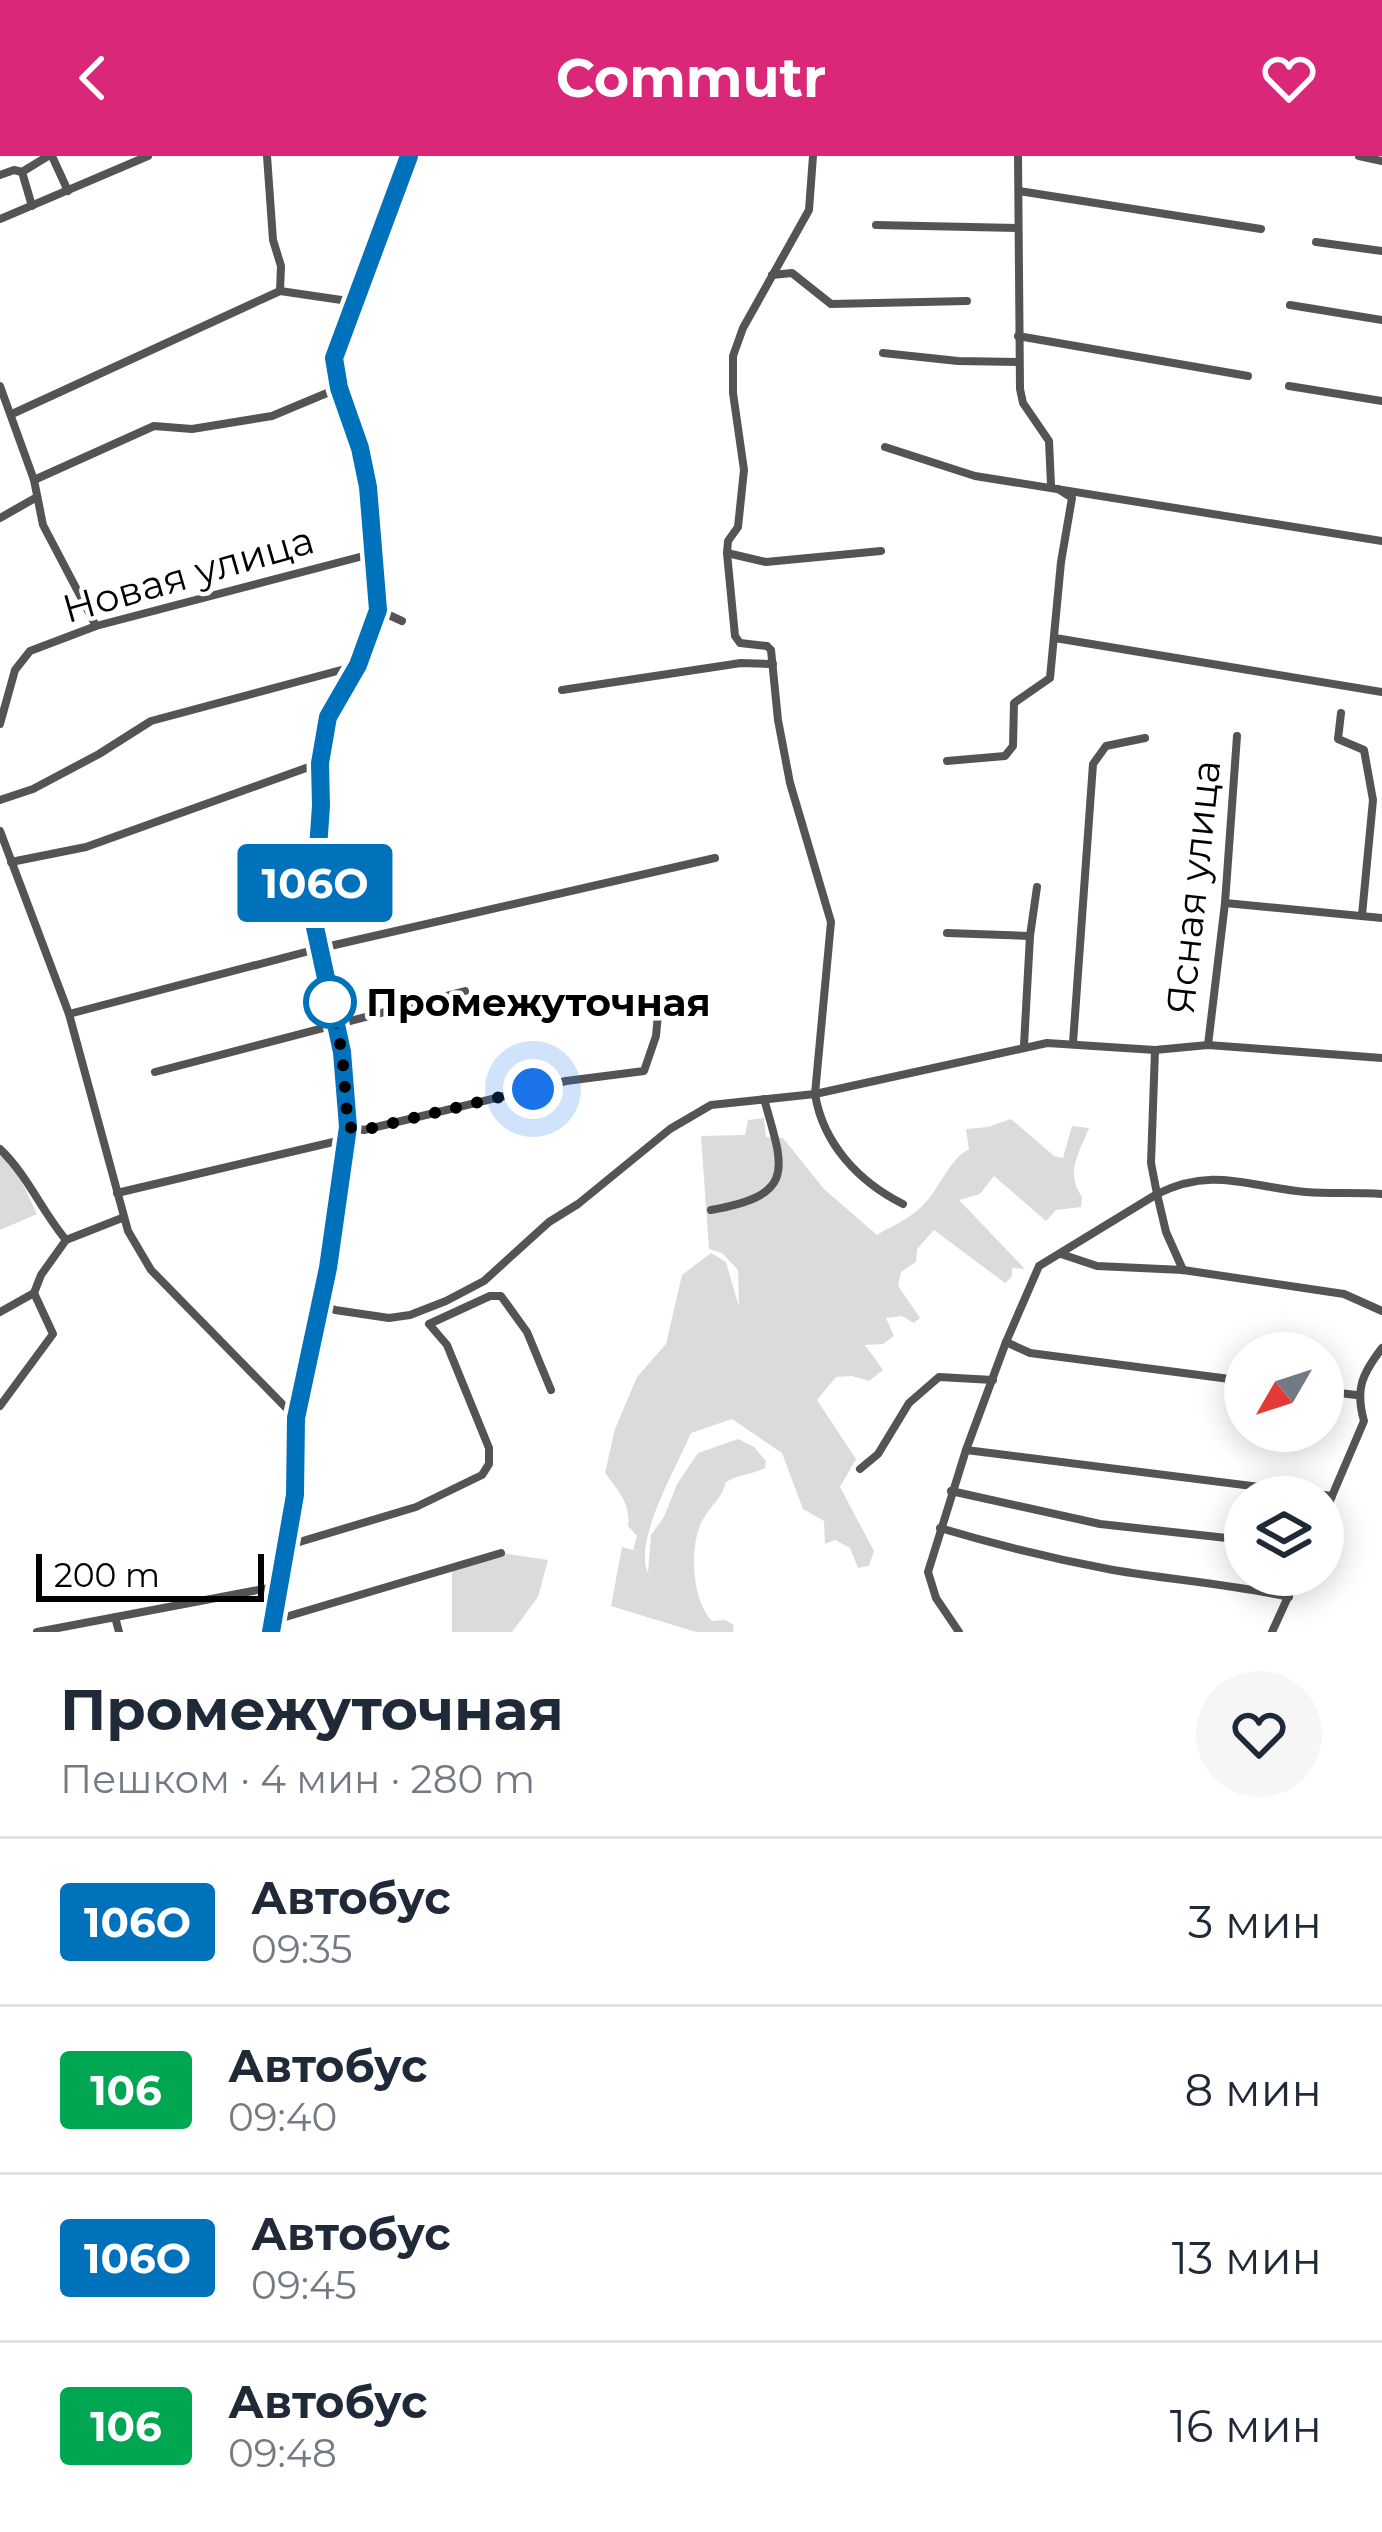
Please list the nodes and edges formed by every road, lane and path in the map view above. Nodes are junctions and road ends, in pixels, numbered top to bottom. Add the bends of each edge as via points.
1 (50, 156) edge
2 (148, 156) edge
3 (266, 156) edge
4 (409, 156) edge
5 (814, 156) edge
6 (1018, 156) edge
7 (1358, 156) edge
8 (1382, 160) edge
9 (22, 172) junction
10 (0, 175) edge
11 (68, 191) junction
12 (1019, 191) junction
13 (32, 206) junction
14 (0, 219) edge
15 (876, 224) dead end
16 (1017, 228) junction
17 (1261, 229) dead end
18 (1316, 242) dead end
19 (1382, 251) edge
20 (772, 275) junction
21 (280, 291) junction
22 (967, 301) dead end
23 (355, 302) junction
24 (1290, 305) dead end
25 (1382, 320) edge
26 (1018, 335) junction
27 (883, 353) dead end
28 (1019, 362) junction
29 (1249, 376) dead end
30 (0, 386) edge
31 (1289, 386) dead end
32 (339, 388) junction
33 (1382, 401) edge
34 (12, 415) junction
35 (885, 447) dead end
36 (34, 480) junction
37 (1051, 485) junction
38 (37, 497) junction
39 (0, 518) edge
40 (1382, 541) edge
41 (880, 550) dead end
42 (727, 553) junction
43 (371, 554) junction
44 (378, 610) junction
45 (402, 621) dead end
46 (96, 626) junction
47 (1055, 638) junction
48 (773, 664) junction
49 (358, 665) junction
50 (562, 690) dead end
51 (1382, 692) edge
52 (1341, 713) dead end
53 (0, 724) edge
54 (1238, 736) dead end
55 (1145, 738) dead end
56 (947, 761) dead end
57 (320, 763) junction
58 (0, 800) edge
59 (0, 831) edge
60 (716, 858) dead end
61 (11, 862) junction
62 (1037, 887) dead end
63 (1225, 903) junction
64 (1361, 915) junction
65 (1382, 918) edge
66 (947, 934) dead end
67 (1030, 936) junction
68 (317, 950) junction
69 (465, 991) dead end
70 (69, 1013) junction
71 (658, 1014) dead end
72 (335, 1023) junction
73 (1073, 1043) junction
74 (1024, 1045) junction
75 (1208, 1045) junction
76 (1155, 1050) junction
77 (1382, 1058) edge
78 (155, 1072) dead end
79 (815, 1094) junction
80 (764, 1099) junction
81 (348, 1127) junction
82 (346, 1139) junction
83 (0, 1149) edge
84 (117, 1193) junction
85 (1157, 1194) junction
86 (1382, 1194) edge
87 (903, 1204) dead end
88 (711, 1210) dead end
89 (122, 1218) junction
90 (66, 1240) junction
91 (1060, 1254) junction
92 (1183, 1270) junction
93 (34, 1293) junction
94 (319, 1302) junction
95 (0, 1312) edge
96 (1382, 1312) edge
97 (1006, 1342) junction
98 (1382, 1348) edge
99 (1224, 1378) edge
100 (993, 1380) junction
101 (551, 1390) dead end
102 (1344, 1394) edge
103 (1356, 1395) junction
104 (0, 1406) edge
105 (296, 1418) junction
106 (966, 1450) junction
107 (860, 1469) dead end
108 (1341, 1476) edge
109 (1224, 1482) edge
110 (951, 1491) junction
111 (940, 1528) junction
112 (1224, 1538) edge
113 (286, 1546) junction
114 (501, 1553) dead end
115 (279, 1586) junction
116 (1289, 1597) joint
117 (115, 1617) junction
118 (272, 1626) edge
119 (37, 1632) edge
120 (118, 1632) edge
121 (958, 1632) edge
122 (1272, 1632) edge

1 - 9 street
1 - 11 street
2 - 11 street
3 - 21 street
4 - 23 street
5 - 20 street via 809,210
6 - 12 street
7 - 8 street
9 - 10 street
9 - 13 street
11 - 13 street
12 - 16 street
12 - 17 street
13 - 14 street
15 - 16 street
16 - 26 street
18 - 19 street
20 - 22 street via 792,273 831,304
20 - 42 street via 734,356 744,470
21 - 23 street
21 - 34 street
23 - 32 street via 334,358
24 - 25 street
26 - 28 street
26 - 29 street
27 - 28 street
28 - 37 street via 1023,403 1049,440
30 - 34 street
31 - 33 street
32 - 36 street via 272,416 154,427
32 - 43 street via 368,487
34 - 36 street
35 - 37 street via 975,476
36 - 38 street
37 - 40 street
37 - 47 street via 1072,498
38 - 39 street
38 - 46 street via 43,525
41 - 42 street via 766,562
42 - 48 street via 735,636 767,646
43 - 44 street
43 - 46 street, Новая улица
44 - 45 street
44 - 49 street
46 - 53 street, Новая улица via 27,653
47 - 51 street
47 - 56 street via 1050,678 1014,703 1013,746 1005,756
48 - 50 street
48 - 79 street via 790,783 831,922
49 - 57 street via 328,717
49 - 58 street via 151,721
52 - 64 street via 1338,739 1364,750 1373,800
54 - 63 street, Ясная улица
55 - 73 street via 1106,746 1093,764
57 - 61 street via 86,847
57 - 68 street
59 - 61 street
60 - 68 street
61 - 70 street
62 - 67 street
63 - 64 street
63 - 75 street, Ясная улица
64 - 65 street
66 - 67 street
67 - 74 street
68 - 70 street
68 - 72 street
69 - 72 street
70 - 84 street
71 - 81 street via 644,1071
72 - 78 street
72 - 81 street
73 - 74 street
73 - 76 street
74 - 79 street
75 - 76 street
75 - 77 street
76 - 85 street
79 - 80 street
79 - 87 street via 847,1162
80 - 88 street via 782,1161 778,1180 738,1206
80 - 94 street via 699,1110 484,1281 446,1301 389,1318
81 - 82 street
82 - 84 street
82 - 94 street
83 - 90 street via 22,1169
84 - 89 street
85 - 86 street via 1184,1181 1225,1179
85 - 91 street
85 - 92 street
89 - 90 street
89 - 105 street via 151,1270
90 - 93 street
91 - 92 street via 1097,1266
91 - 97 street via 1039,1266
92 - 96 street via 1344,1294
93 - 95 street
93 - 104 street via 53,1334
94 - 105 street
97 - 99 street via 1030,1353
97 - 100 street
98 - 103 street
100 - 106 street
100 - 107 street via 939,1377
101 - 113 street via 527,1332 501,1296 429,1324 447,1345 489,1448 482,1475 416,1507
102 - 103 street
103 - 108 street via 1364,1421
105 - 113 street
106 - 109 street
106 - 110 street
110 - 111 street
110 - 112 street via 1100,1524
111 - 116 street via 1016,1551
111 - 121 street via 928,1572
113 - 115 street
114 - 118 street
115 - 117 street
115 - 118 street
116 - 122 street
117 - 119 street
117 - 120 street

